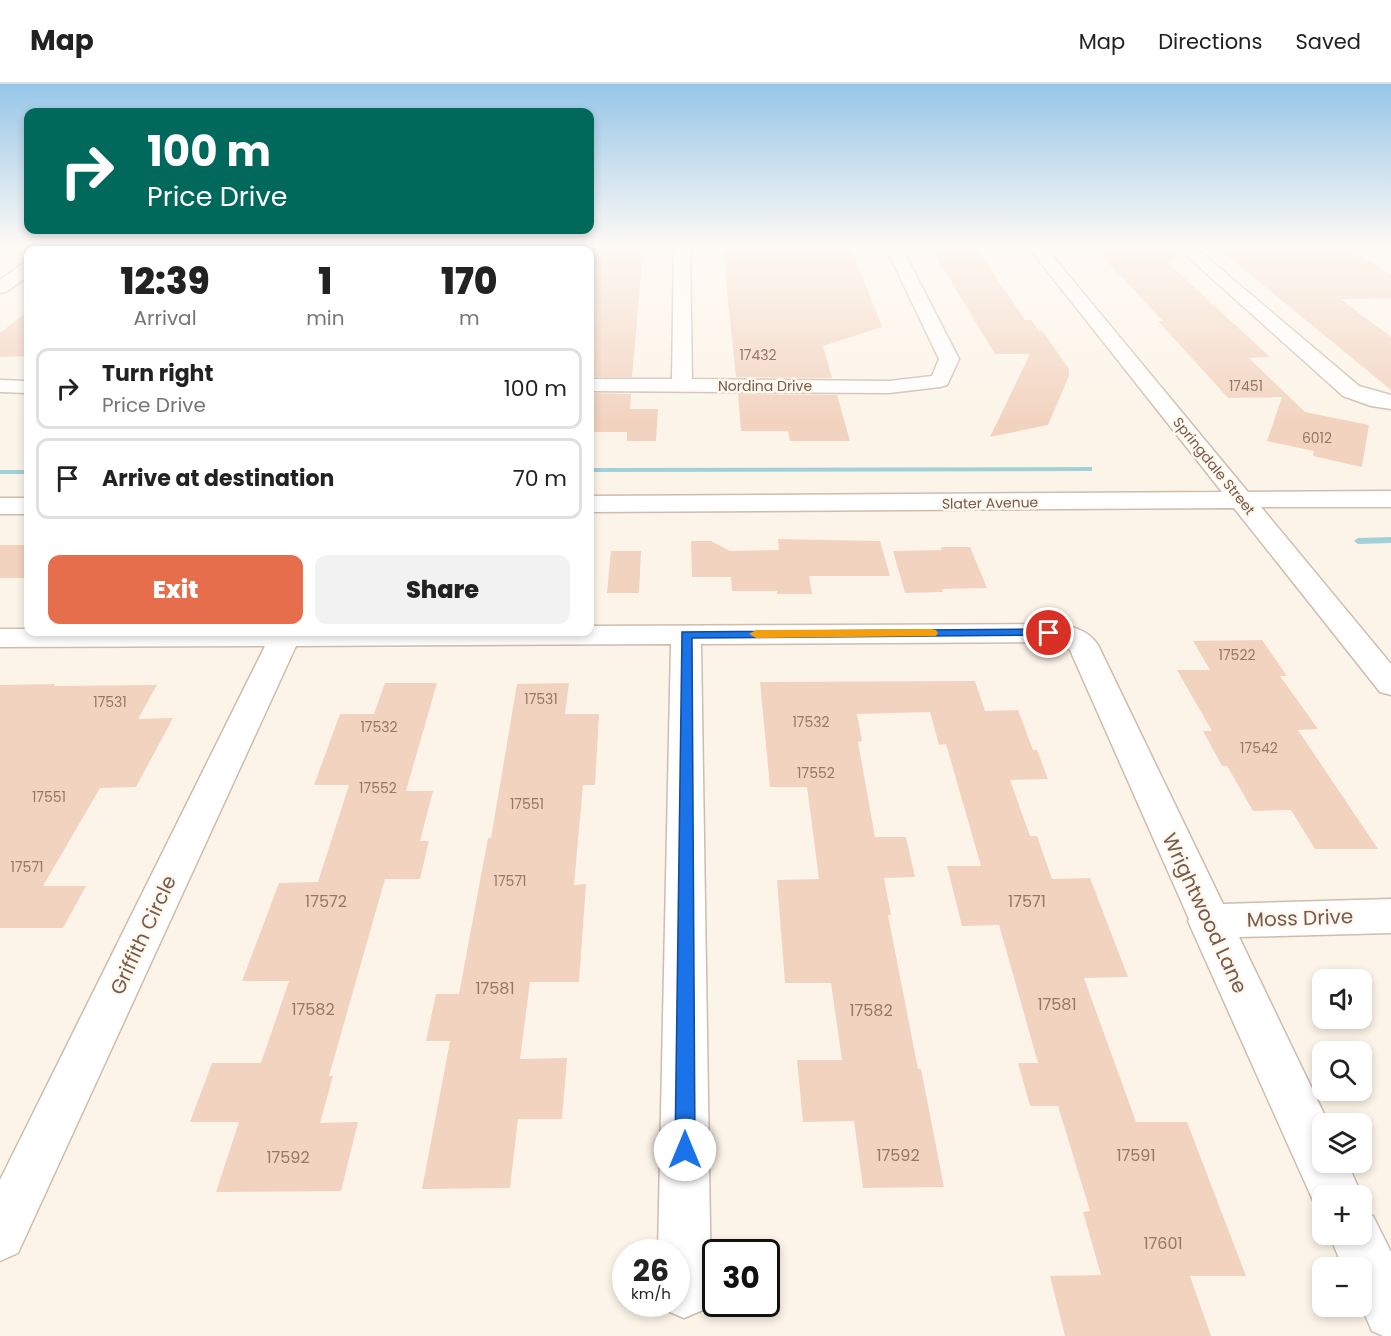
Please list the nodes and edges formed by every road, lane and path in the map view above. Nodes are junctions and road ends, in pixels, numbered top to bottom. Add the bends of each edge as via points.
1 (682, 306) edge
2 (923, 306) edge
3 (1084, 306) edge
4 (1253, 306) edge
5 (594, 385) edge
6 (682, 385) junction
7 (0, 386) edge
8 (24, 387) edge
9 (1385, 402) edge
10 (1391, 499) edge
11 (1241, 501) junction
12 (594, 504) edge
13 (0, 506) edge
14 (24, 506) edge
15 (594, 635) edge
16 (686, 635) junction
17 (191, 636) edge
18 (286, 636) edge
19 (0, 638) edge
20 (1391, 685) edge
21 (1391, 916) edge
22 (1208, 921) junction
23 (1331, 1185) edge
24 (0, 1235) edge
25 (684, 1239) edge
26 (1360, 1245) edge
27 (1391, 1312) edge

1 - 6 street
2 - 6 street, Nordina Drive via 949,360 940,381 889,387
3 - 11 street, Springdale Street
4 - 9 street via 1351,391
5 - 6 street, Nordina Drive
7 - 8 street
10 - 11 street, Slater Avenue
11 - 12 street, Slater Avenue
11 - 20 street, Springdale Street
13 - 14 street
15 - 16 street
16 - 22 street, Wrightwood Lane via 1068,635 1083,645
16 - 25 street
17 - 19 street
18 - 24 street, Griffith Circle
21 - 22 street, Moss Drive
22 - 23 street, Wrightwood Lane
26 - 27 street

